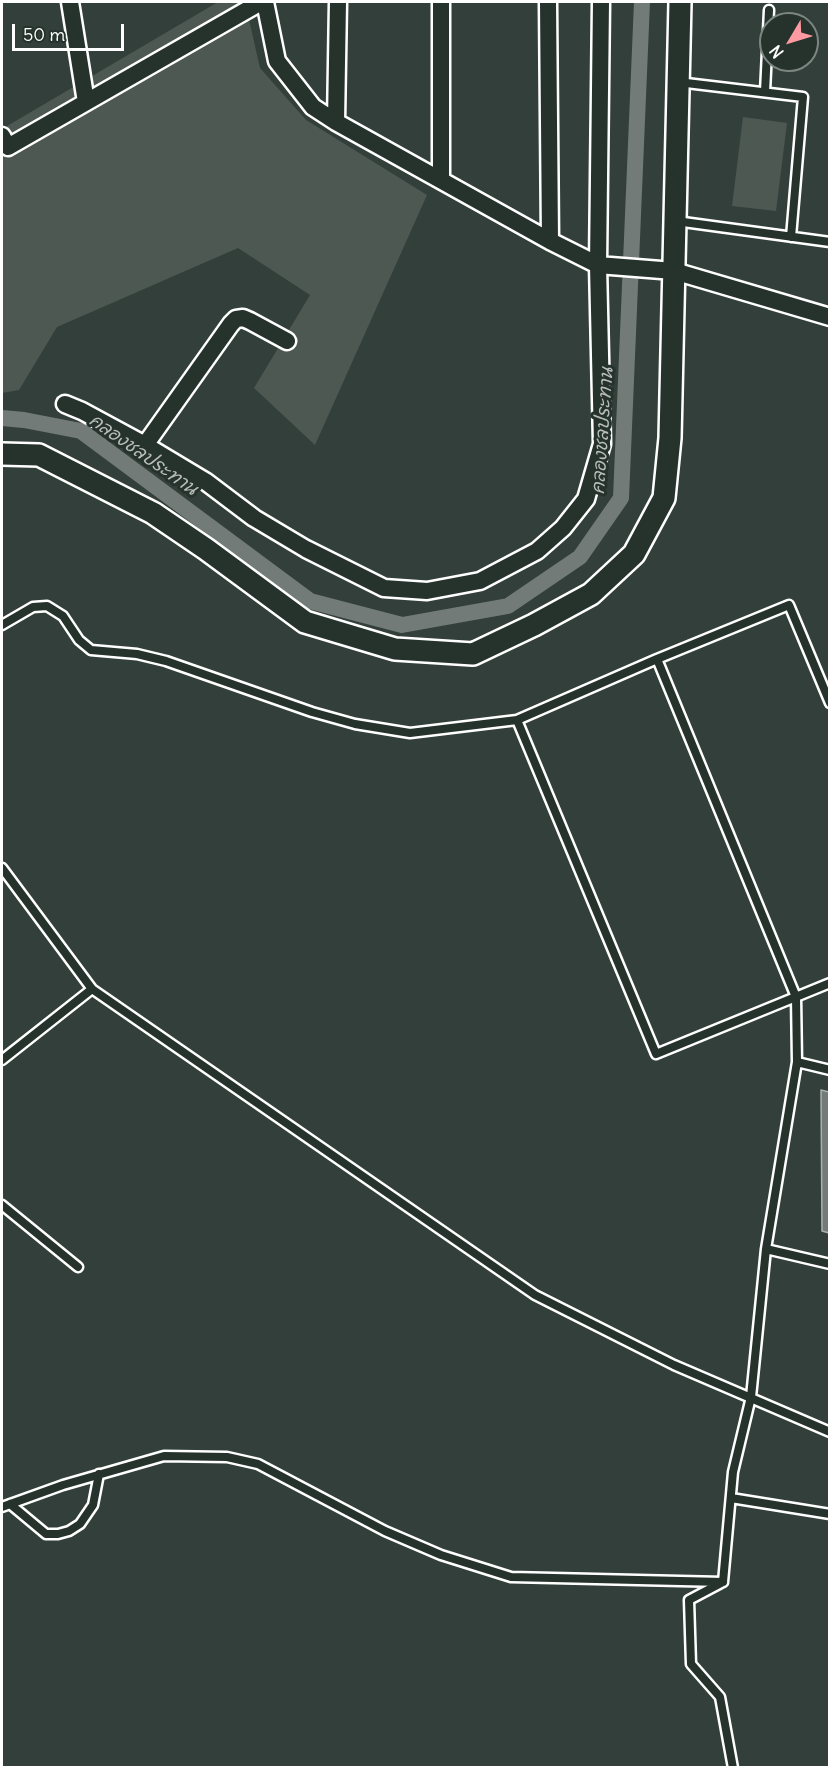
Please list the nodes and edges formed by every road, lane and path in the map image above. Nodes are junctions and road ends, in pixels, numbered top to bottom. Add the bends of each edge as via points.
1 (70, 2) edge
2 (263, 2) edge
3 (338, 2) edge
4 (441, 2) edge
5 (549, 2) edge
6 (601, 2) edge
7 (680, 2) edge
8 (769, 10) dead end
9 (678, 82) junction
10 (765, 92) junction
11 (86, 102) junction
12 (336, 122) junction
13 (2, 136) edge
14 (441, 180) junction
15 (676, 221) junction
16 (791, 237) junction
17 (550, 241) junction
18 (830, 242) edge
19 (598, 265) junction
20 (674, 271) junction
21 (830, 317) edge
22 (287, 341) dead end
23 (65, 404) dead end
24 (145, 445) junction
25 (2, 454) edge
26 (2, 625) edge
27 (657, 659) junction
28 (830, 703) edge
29 (517, 720) junction
30 (2, 868) edge
31 (830, 983) edge
32 (92, 989) junction
33 (796, 997) junction
34 (2, 1060) edge
35 (797, 1062) junction
36 (830, 1070) edge
37 (2, 1205) edge
38 (766, 1249) junction
39 (830, 1264) edge
40 (78, 1267) dead end
41 (751, 1397) junction
42 (830, 1432) edge
43 (99, 1474) junction
44 (731, 1498) junction
45 (6, 1505) edge
46 (830, 1514) edge
47 (723, 1582) junction
48 (733, 1767) edge

1 - 11 street
2 - 11 street
2 - 12 street via 277,61 313,107
3 - 12 street
4 - 14 street
5 - 17 street
6 - 19 street
7 - 9 street
8 - 10 lane
9 - 10 lane
9 - 15 street
10 - 16 lane via 803,97
11 - 13 street via 8,147
12 - 14 street
14 - 17 street
15 - 16 lane
15 - 20 street
16 - 18 lane
17 - 19 street
19 - 20 street
19 - 24 street via 602,444 585,499 563,528 537,551 480,581 427,591 384,588 262,523 205,481
20 - 21 street
20 - 25 street via 670,438 664,498 634,554 591,594 473,654 395,649 305,622 153,513 39,455
22 - 24 street via 250,321 236,319
23 - 24 street
26 - 29 lane via 33,607 47,606 63,616 91,650 166,661 356,724 410,733
27 - 28 lane via 789,605
27 - 29 lane
27 - 33 lane
29 - 33 lane via 656,1054
30 - 32 lane
31 - 33 lane
32 - 34 lane
32 - 41 lane via 535,1295 674,1365
33 - 35 lane
35 - 36 lane
35 - 38 lane
37 - 40 lane
38 - 39 lane
38 - 41 lane
41 - 42 lane
41 - 44 lane via 733,1472
43 - 45 lane
43 - 45 lane via 93,1505 80,1524 69,1531 46,1534
43 - 47 lane via 164,1456 227,1457 258,1464 441,1555 511,1576
44 - 46 lane
44 - 47 lane
47 - 48 lane via 689,1600 691,1664 720,1697

